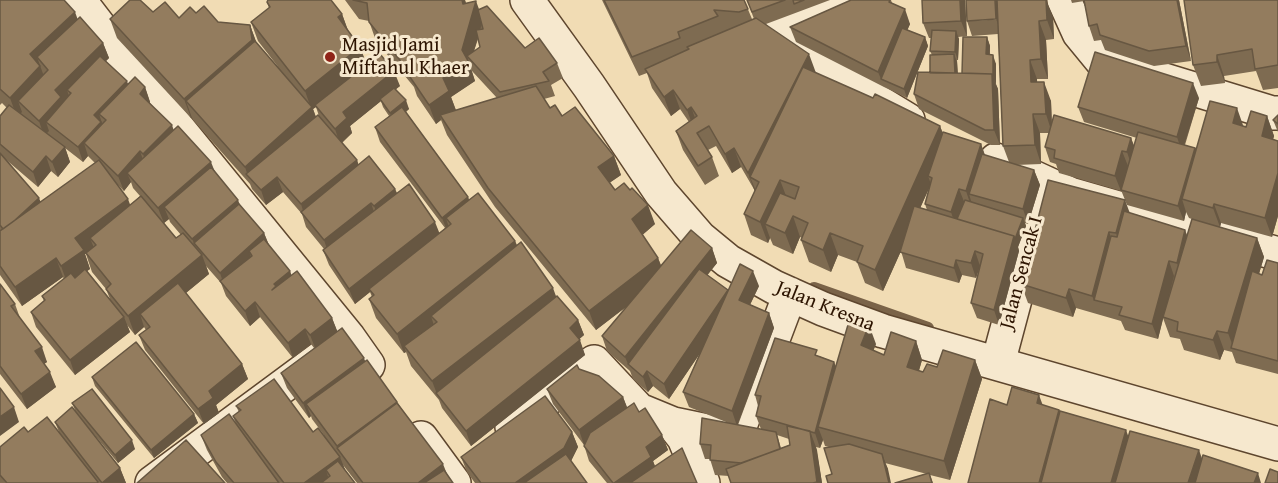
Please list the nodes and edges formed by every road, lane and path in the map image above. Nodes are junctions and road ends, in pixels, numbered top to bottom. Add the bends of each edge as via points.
1 (79, 0) edge
2 (527, 0) edge
3 (858, 0) edge
4 (1064, 0) edge
5 (1278, 113) edge
6 (939, 135) edge
7 (971, 150) edge
8 (1046, 183) junction
9 (1278, 254) edge
10 (790, 294) junction
11 (349, 338) junction
12 (998, 363) junction
13 (382, 384) edge
14 (402, 412) edge
15 (673, 424) junction
16 (1278, 444) edge
17 (452, 480) edge
18 (152, 483) edge
19 (703, 483) edge

1 - 11 street
2 - 10 street, Jalan Kresna via 661,193 700,238 728,261
3 - 6 street via 772,31 772,37 917,126
4 - 5 street via 1079,33 1102,61
7 - 8 street
8 - 9 street via 1070,195
8 - 12 street, Jalan Sencak I
10 - 12 street, Jalan Kresna via 883,330
10 - 15 street via 736,437
11 - 13 street
11 - 18 street
12 - 16 street, Jalan Kresna
14 - 17 street
15 - 17 street via 639,410 594,362 481,452
15 - 19 street via 684,438

